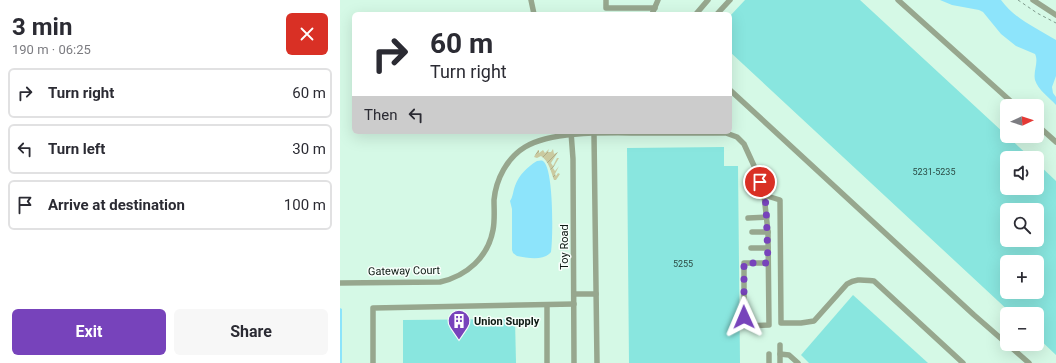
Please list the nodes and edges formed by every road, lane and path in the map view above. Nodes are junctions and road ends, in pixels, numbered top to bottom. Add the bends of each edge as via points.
1 (530, 0) edge
2 (606, 0) edge
3 (658, 0) edge
4 (708, 0) edge
5 (730, 0) edge
6 (898, 0) edge
7 (1018, 0) edge
8 (1033, 0) edge
9 (655, 8) junction
10 (533, 12) edge
11 (653, 12) edge
12 (698, 12) edge
13 (719, 12) edge
14 (1056, 14) edge
15 (1056, 23) edge
16 (732, 92) edge
17 (1008, 99) edge
18 (1044, 131) edge
19 (571, 134) edge
20 (594, 134) joint
21 (728, 134) edge
22 (1056, 142) edge
23 (764, 195) junction
24 (767, 217) junction
25 (748, 218) dead end
26 (752, 232) dead end
27 (768, 232) junction
28 (751, 248) dead end
29 (768, 248) junction
30 (768, 263) junction
31 (340, 283) edge
32 (769, 293) junction
33 (780, 293) junction
34 (574, 294) junction
35 (596, 294) junction
36 (574, 304) junction
37 (547, 305) junction
38 (780, 346) dead end
39 (769, 354) dead end
40 (780, 354) junction
41 (373, 363) edge
42 (547, 363) edge
43 (574, 363) edge
44 (597, 363) edge
45 (769, 363) edge
46 (780, 363) edge
47 (798, 363) edge
48 (964, 363) edge
49 (1029, 363) edge

1 - 10 street
2 - 9 street via 606,8
3 - 9 street
4 - 12 street
5 - 13 street
6 - 17 street
7 - 15 path
8 - 14 street
9 - 11 street
16 - 49 street
18 - 22 street
19 - 20 street, Gateway Court
19 - 31 street, Gateway Court via 530,144 506,166 496,190 490,242 481,258 464,272 440,282
19 - 34 street, Toy Road
20 - 35 street
21 - 23 street, Gateway Court via 734,135 744,144
23 - 24 street, Gateway Court
23 - 33 street via 780,200
24 - 25 street
24 - 27 street, Gateway Court
26 - 27 street
27 - 29 street, Gateway Court
28 - 29 street
29 - 30 street, Gateway Court
30 - 32 street, Gateway Court
30 - 32 street, Gateway Court via 744,263 744,326 769,325
32 - 33 street
33 - 48 street via 781,323 808,323 814,321 847,284 857,279 874,281
34 - 35 street
34 - 36 street, Toy Road
35 - 44 street
36 - 37 street
36 - 43 street, Toy Road
37 - 41 street via 373,308
37 - 42 street
38 - 40 street
39 - 45 street
40 - 46 street
40 - 47 street via 789,355

